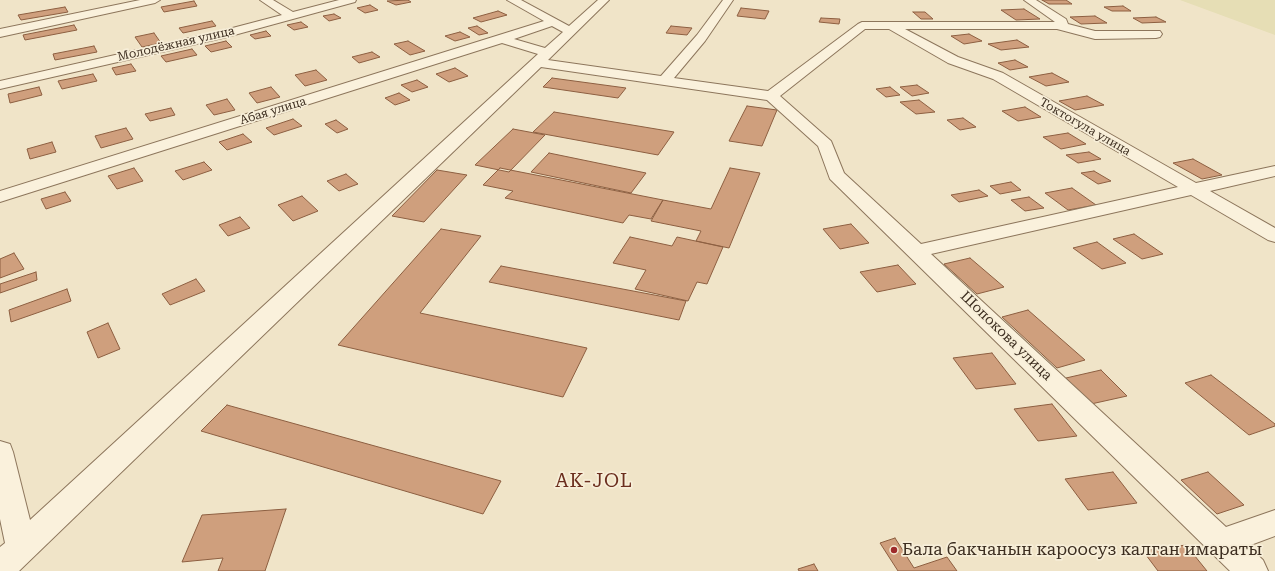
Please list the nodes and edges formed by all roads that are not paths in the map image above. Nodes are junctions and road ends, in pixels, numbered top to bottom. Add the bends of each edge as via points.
1 (155, 0) edge
2 (265, 0) edge
3 (351, 0) edge
4 (512, 0) edge
5 (604, 0) edge
6 (728, 0) edge
7 (1030, 0) edge
8 (290, 15) junction
9 (1057, 25) junction
10 (891, 26) junction
11 (562, 27) junction
12 (0, 33) edge
13 (1156, 34) dead end
14 (502, 39) junction
15 (542, 58) junction
16 (665, 80) junction
17 (0, 85) edge
18 (770, 96) junction
19 (1275, 171) edge
20 (1194, 190) junction
21 (0, 197) edge
22 (1275, 236) edge
23 (918, 251) junction
24 (0, 452) edge
25 (1275, 523) edge
26 (1222, 542) junction
27 (21, 548) junction
28 (0, 568) edge
29 (1252, 571) edge

1 - 12 street
2 - 8 street
3 - 8 street, Молодёжная улица
4 - 11 street
5 - 11 street
6 - 16 street via 701,38
7 - 9 street via 1062,21 1063,23
8 - 17 street, Молодёжная улица via 223,34
9 - 10 street
9 - 13 street via 1095,35
10 - 18 street via 862,26
10 - 20 street, Токтогула улица via 953,60 998,76
11 - 14 street, Абая улица
11 - 15 street
14 - 15 street
14 - 21 street, Абая улица
15 - 16 street
15 - 27 street
16 - 18 street
18 - 23 street, Шопокова улица via 825,144 836,175
19 - 20 street
20 - 22 street, Токтогула улица
20 - 23 street
23 - 26 street, Шопокова улица
24 - 27 street
25 - 26 street
26 - 29 street, Шопокова улица
27 - 28 street

